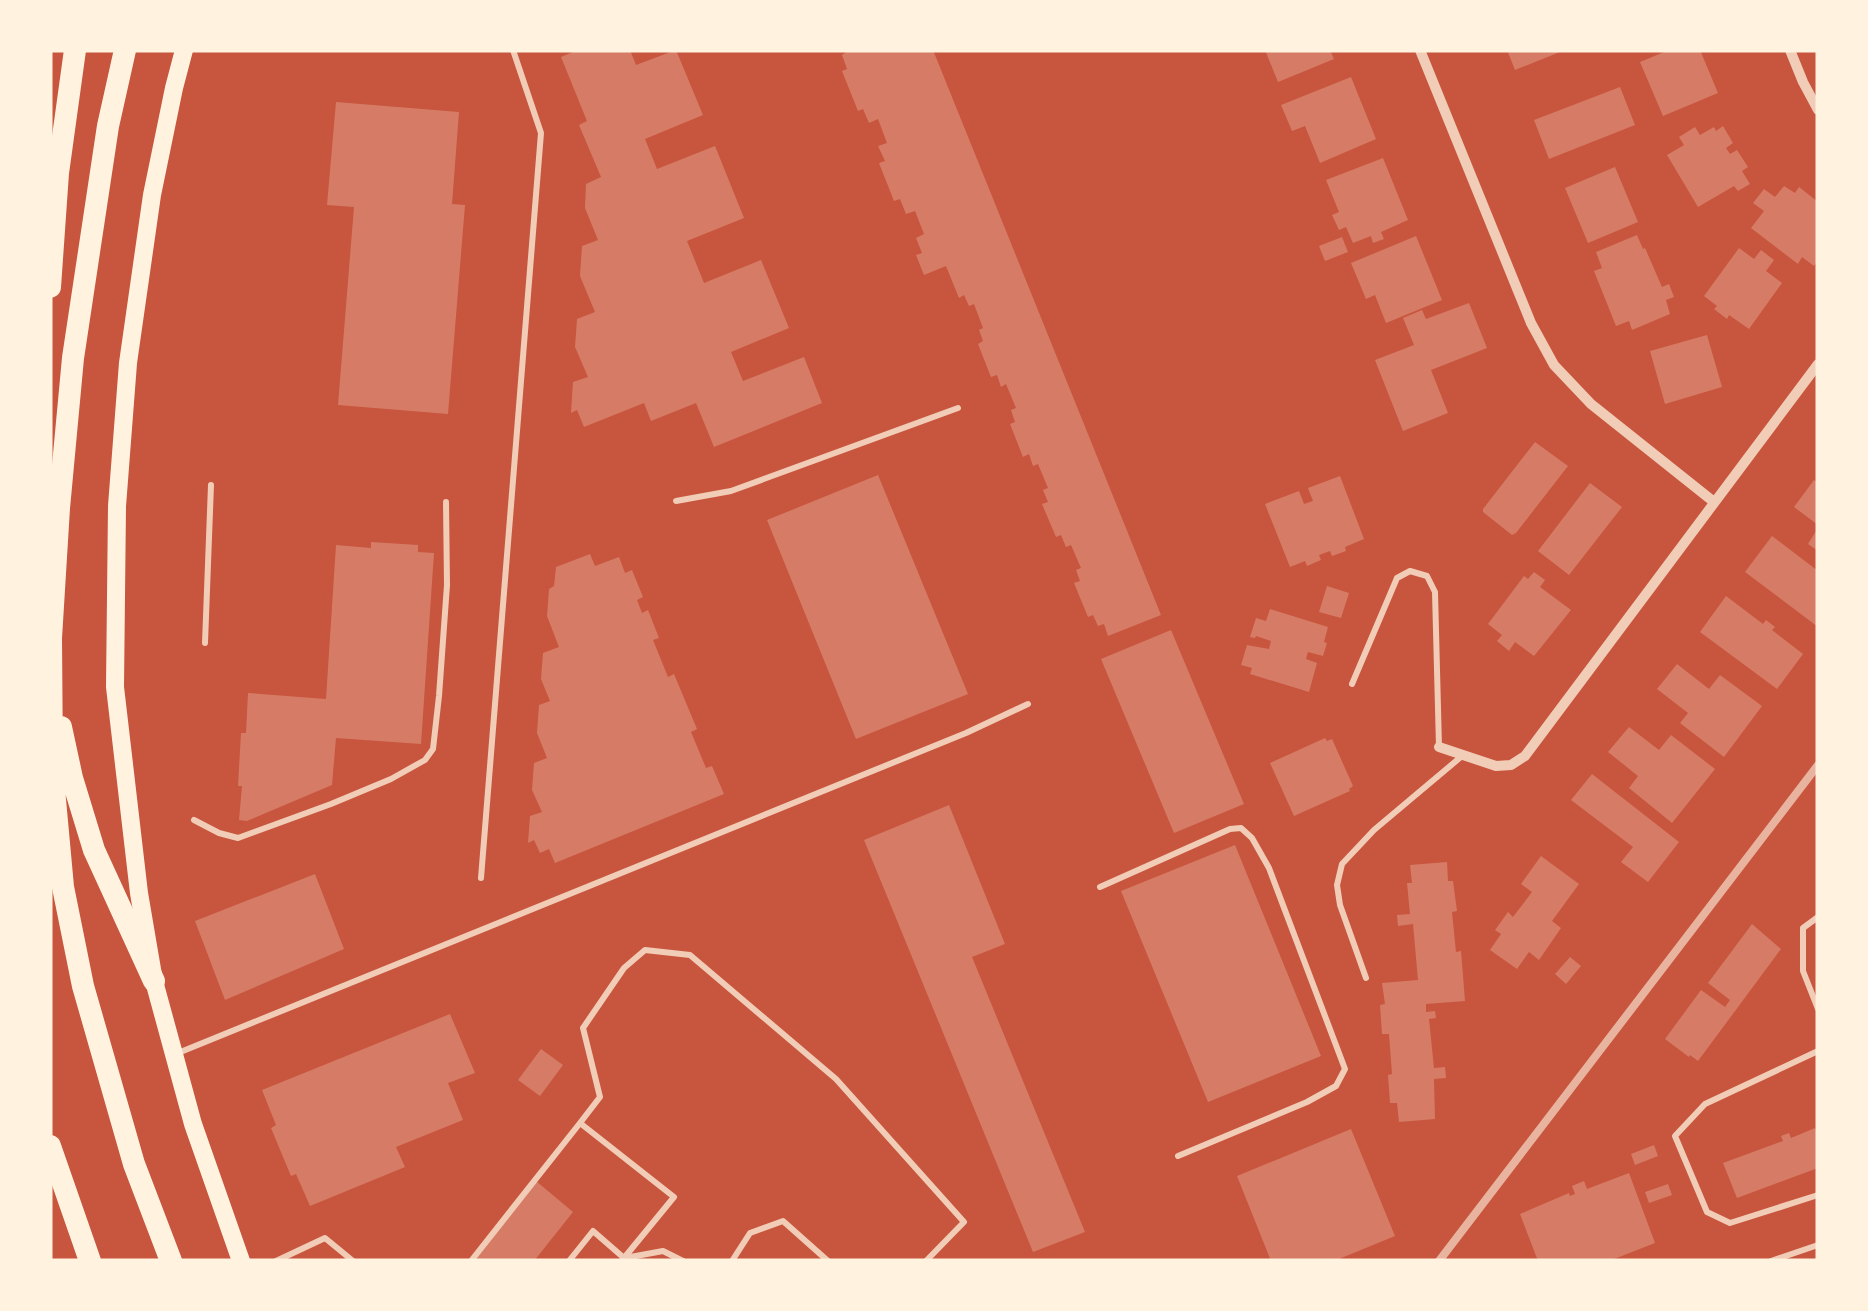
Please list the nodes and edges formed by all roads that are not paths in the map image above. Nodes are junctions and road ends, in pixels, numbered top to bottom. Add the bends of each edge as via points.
1 (76, 50) edge
2 (125, 50) edge
3 (184, 50) edge
4 (514, 50) edge
5 (1420, 50) edge
6 (1790, 50) edge
7 (1818, 110) edge
8 (50, 287) edge
9 (1818, 364) edge
10 (958, 408) dead end
11 (211, 485) dead end
12 (676, 501) dead end
13 (446, 502) dead end
14 (1714, 502) junction
15 (205, 643) dead end
16 (50, 657) edge
17 (1352, 684) dead end
18 (1028, 704) dead end
19 (1439, 747) joint
20 (1463, 755) junction
21 (194, 820) dead end
22 (482, 878) dead end
23 (1100, 887) dead end
24 (1818, 917) edge
25 (1366, 978) dead end
26 (154, 981) junction
27 (1818, 1008) edge
28 (1818, 1051) edge
29 (173, 1055) junction
30 (580, 1123) junction
31 (50, 1146) edge
32 (1178, 1156) dead end
33 (1818, 1195) edge
34 (1818, 1245) edge
35 (623, 1260) edge
36 (90, 1261) edge
37 (171, 1261) edge
38 (241, 1261) edge
39 (276, 1261) edge
40 (353, 1261) edge
41 (471, 1261) edge
42 (569, 1261) edge
43 (683, 1261) edge
44 (732, 1261) edge
45 (828, 1261) edge
46 (926, 1261) edge
47 (1770, 1261) edge

1 - 8 highway
2 - 37 highway via 73,358 50,638 52,766 63,887 82,986 134,1164
3 - 26 main road via 135,304 117,506 115,687
4 - 22 lane via 541,133
5 - 14 street via 1554,365 1591,404
6 - 7 street
9 - 14 street
10 - 12 lane via 731,491
11 - 15 lane
13 - 21 lane via 439,696 433,749 425,760 238,838
14 - 20 street via 1526,756 1496,766
16 - 26 highway via 72,778 94,850
17 - 19 lane via 1397,578 1410,571 1427,576 1436,592
18 - 29 lane
19 - 20 street
20 - 25 lane via 1342,864 1340,905
23 - 32 lane via 1241,828 1270,868 1345,1069 1336,1086 1307,1102
24 - 27 lane via 1803,928 1802,971
26 - 29 main road
28 - 33 lane via 1704,1104 1674,1136 1707,1212 1730,1223
29 - 38 main road
30 - 35 lane via 674,1197
30 - 41 lane
30 - 46 lane via 600,1097 583,1028 644,950 690,955 836,1078 964,1222
31 - 36 highway
34 - 47 lane
35 - 42 lane via 594,1231
35 - 43 lane via 663,1251
39 - 40 lane via 325,1238
44 - 45 lane via 750,1233 783,1221

